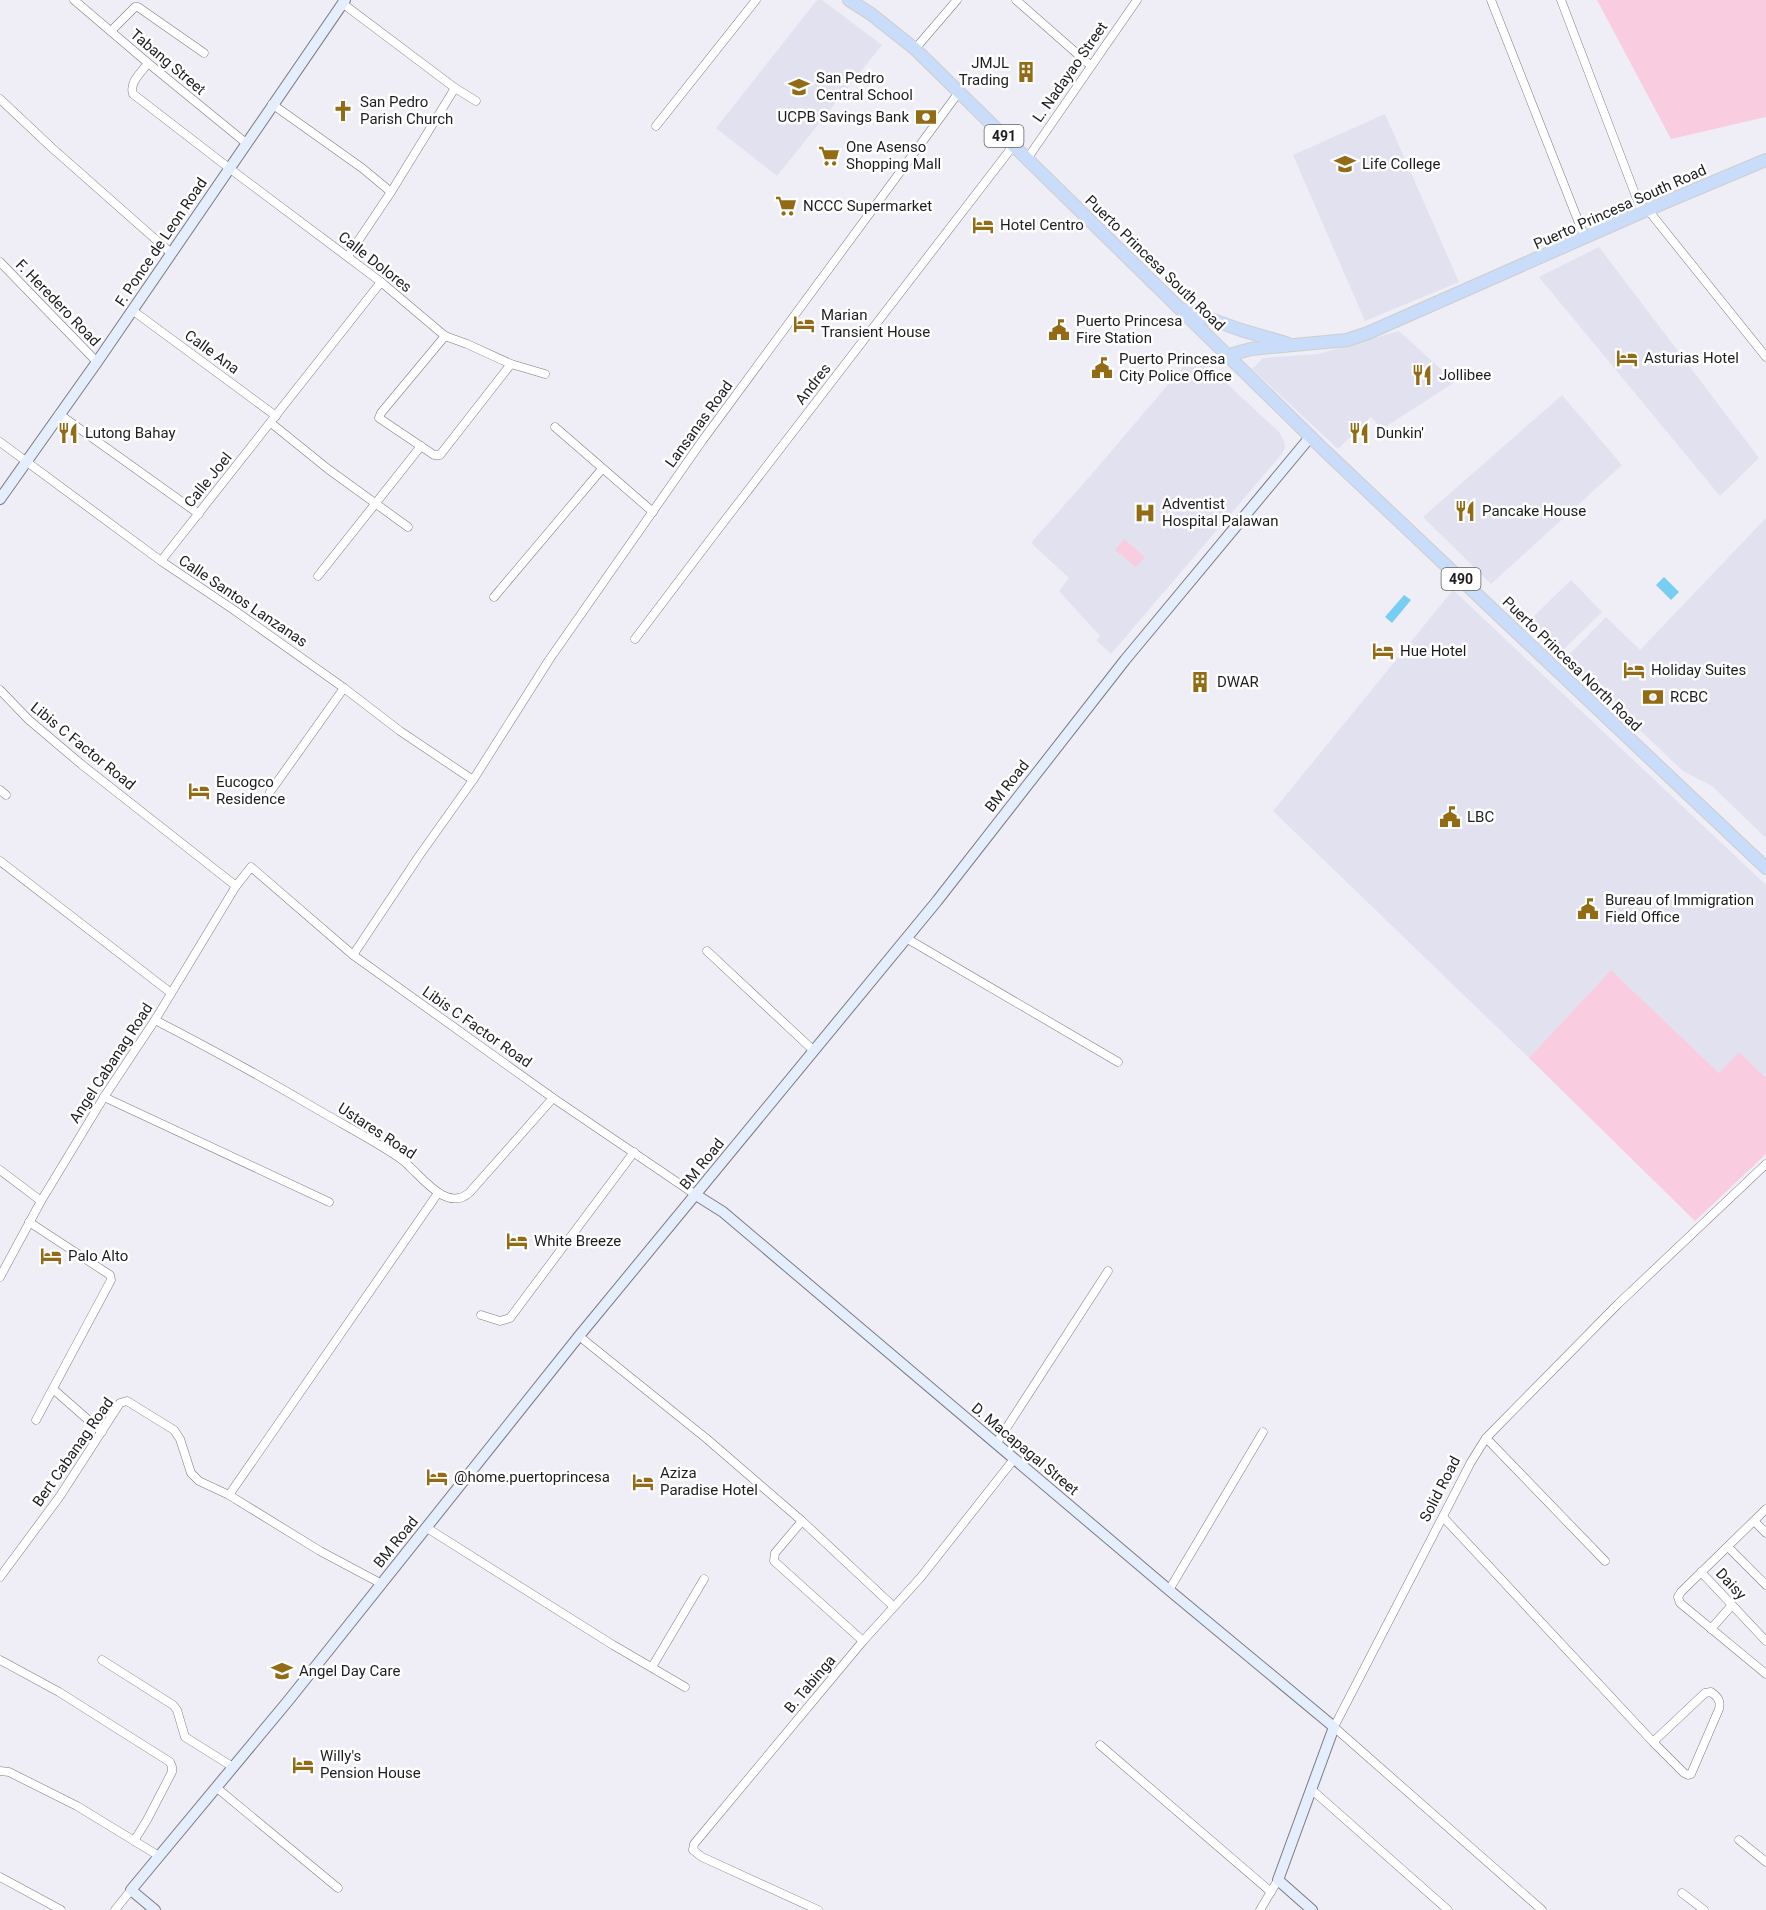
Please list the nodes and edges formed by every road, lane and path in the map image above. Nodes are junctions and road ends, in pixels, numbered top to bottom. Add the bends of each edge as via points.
1 (74, 0) edge
2 (756, 0) edge
3 (849, 0) edge
4 (957, 0) edge
5 (1016, 0) edge
6 (1137, 0) edge
7 (1491, 0) edge
8 (1561, 0) edge
9 (344, 2) edge
10 (111, 31) junction
11 (915, 49) junction
12 (204, 53) dead end
13 (148, 63) junction
14 (1090, 65) junction
15 (455, 88) junction
16 (959, 92) junction
17 (0, 99) edge
18 (476, 101) dead end
19 (272, 104) junction
20 (656, 126) dead end
21 (246, 143) junction
22 (1013, 146) junction
23 (1027, 159) junction
24 (1766, 160) edge
25 (229, 168) junction
26 (391, 192) junction
27 (1645, 211) junction
28 (1585, 238) junction
29 (171, 253) junction
30 (348, 256) junction
31 (0, 262) edge
32 (381, 282) junction
33 (1182, 308) junction
34 (132, 310) junction
35 (445, 336) junction
36 (1296, 346) junction
37 (1229, 355) junction
38 (1766, 357) edge
39 (97, 362) junction
40 (511, 363) junction
41 (545, 374) dead end
42 (58, 414) junction
43 (276, 416) junction
44 (271, 423) junction
45 (555, 428) dead end
46 (1311, 436) junction
47 (0, 442) edge
48 (421, 446) junction
49 (25, 462) junction
50 (602, 469) junction
51 (0, 499) edge
52 (375, 504) junction
53 (653, 512) junction
54 (199, 514) junction
55 (408, 527) dead end
56 (161, 561) junction
57 (318, 576) dead end
58 (494, 597) dead end
59 (635, 639) dead end
60 (344, 688) junction
61 (0, 690) edge
62 (473, 780) junction
63 (270, 792) dead end
64 (0, 861) edge
65 (251, 867) joint
66 (1766, 868) edge
67 (236, 886) junction
68 (906, 938) junction
69 (707, 951) dead end
70 (353, 955) junction
71 (171, 993) junction
72 (155, 1020) junction
73 (813, 1050) junction
74 (1118, 1062) dead end
75 (104, 1097) junction
76 (553, 1098) junction
77 (634, 1152) junction
78 (1766, 1164) edge
79 (0, 1170) edge
80 (438, 1193) junction
81 (696, 1195) junction
82 (41, 1201) junction
83 (329, 1202) dead end
84 (29, 1222) junction
85 (1108, 1271) dead end
86 (0, 1277) edge
87 (481, 1315) dead end
88 (579, 1336) junction
89 (53, 1389) junction
90 (36, 1420) dead end
91 (102, 1432) junction
92 (1263, 1432) dead end
93 (1486, 1438) junction
94 (996, 1444) junction
95 (1014, 1459) junction
96 (229, 1495) junction
97 (1766, 1509) edge
98 (1443, 1517) junction
99 (802, 1521) junction
100 (1754, 1521) junction
101 (427, 1528) junction
102 (1766, 1533) edge
103 (1728, 1547) junction
104 (1605, 1561) dead end
105 (1701, 1572) junction
106 (0, 1577) edge
107 (704, 1579) dead end
108 (382, 1584) junction
109 (1766, 1585) edge
110 (1169, 1590) junction
111 (1732, 1605) junction
112 (893, 1606) junction
113 (1711, 1629) junction
114 (863, 1641) junction
115 (1766, 1641) edge
116 (0, 1660) edge
117 (102, 1660) dead end
118 (652, 1667) junction
119 (1766, 1674) edge
120 (686, 1687) dead end
121 (1334, 1727) junction
122 (1653, 1742) junction
123 (1100, 1745) dead end
124 (233, 1767) junction
125 (0, 1771) edge
126 (217, 1788) junction
127 (1311, 1789) junction
128 (134, 1840) junction
129 (1738, 1840) dead end
130 (159, 1856) junction
131 (1766, 1862) edge
132 (0, 1877) edge
133 (1278, 1880) junction
134 (338, 1888) dead end
135 (131, 1890) junction
136 (1271, 1892) junction
137 (1682, 1893) dead end
138 (61, 1910) edge
139 (115, 1910) edge
140 (156, 1910) edge
141 (818, 1910) edge
142 (1260, 1910) edge
143 (1312, 1910) edge
144 (1448, 1910) edge
145 (1542, 1910) edge
146 (1704, 1910) edge

1 - 10 street, Tabang Street
2 - 20 street
3 - 11 main road, Puerto Princesa South Road / 491
4 - 11 street
5 - 14 street
6 - 14 street, L. Nadayao Street
7 - 28 street
8 - 27 street
9 - 15 street
9 - 19 street, F. Ponce de Leon Road
10 - 12 street via 138,7
10 - 13 street, Tabang Street
11 - 16 main road, Puerto Princesa South Road / 491
13 - 21 street, Tabang Street
13 - 25 street, Calle Dolores via 133,83 133,94
14 - 23 street, L. Nadayao Street
15 - 18 street
15 - 26 street
16 - 22 main road, Puerto Princesa South Road / 491
16 - 53 street, Lansanas Road
17 - 29 street
19 - 21 street, F. Ponce de Leon Road
19 - 26 street
21 - 25 street, F. Ponce de Leon Road
22 - 23 main road, Puerto Princesa South Road / 491
22 - 59 street, Andres
23 - 33 main road, Puerto Princesa South Road / 491
24 - 27 main road, Puerto Princesa South Road
25 - 29 street, F. Ponce de Leon Road
25 - 30 street, Calle Dolores
26 - 30 street
27 - 28 main road, Puerto Princesa South Road
27 - 38 street
28 - 36 main road, Puerto Princesa South Road via 1368,333 1347,340
29 - 34 street, F. Ponce de Leon Road
30 - 32 street, Calle Dolores
31 - 39 street, F. Heredero Road
32 - 35 street, Calle Dolores
32 - 43 street, Calle Joel
33 - 36 main road
33 - 37 main road, Puerto Princesa South Road / 491
34 - 39 street, F. Ponce de Leon Road
34 - 43 street, Calle Ana
35 - 40 street, Calle Dolores
35 - 48 street via 380,416
36 - 37 main road, Puerto Princesa South Road via 1251,349
37 - 46 main road, Puerto Princesa North Road / 490
39 - 42 street, F. Ponce de Leon Road
40 - 41 street, Calle Dolores
40 - 48 street via 441,455
42 - 49 street, F. Ponce de Leon Road
42 - 54 street
43 - 44 street, Calle Joel
44 - 52 street
44 - 54 street, Calle Joel
45 - 50 street
46 - 66 main road, Puerto Princesa North Road / 490
46 - 68 street, BM Road via 1125,660
47 - 49 street, Calle Santos Lanzanas
48 - 52 street
49 - 51 street, F. Ponce de Leon Road
49 - 56 street, Calle Santos Lanzanas
50 - 53 street
50 - 58 street
52 - 55 street
52 - 57 street
53 - 62 street, Lansanas Road via 549,660
54 - 56 street, Calle Joel
56 - 60 street, Calle Santos Lanzanas
60 - 62 street, Calle Santos Lanzanas
60 - 63 street
61 - 67 street, Libis C Factor Road via 29,720
62 - 70 street, Lansanas Road
64 - 71 street
65 - 67 street, Angel Cabanag Road
65 - 70 street, Libis C Factor Road
67 - 71 street, Angel Cabanag Road
68 - 73 street, BM Road
68 - 74 street
69 - 73 street
70 - 76 street, Libis C Factor Road
71 - 72 street, Angel Cabanag Road
72 - 75 street, Angel Cabanag Road
72 - 80 street, Ustares Road via 386,1149
73 - 81 street, BM Road
75 - 82 street, Angel Cabanag Road
75 - 83 street
76 - 77 street, Libis C Factor Road
76 - 80 street via 464,1198 448,1198
77 - 81 street, Libis C Factor Road
77 - 87 street via 510,1318 500,1321
78 - 93 street, Solid Road via 1618,1304
79 - 82 street
80 - 96 street
81 - 88 street, BM Road
81 - 94 street, D. Macapagal Street via 723,1212
82 - 84 street, Angel Cabanag Road
84 - 86 street, Angel Cabanag Road
84 - 89 street via 110,1275 111,1280
85 - 94 street
88 - 99 street
88 - 101 street, BM Road
89 - 90 street
89 - 91 street
91 - 96 street, Bert Cabanag Road via 120,1403 129,1401 174,1430 194,1477
91 - 106 street, Bert Cabanag Road
92 - 110 street
93 - 98 street, Solid Road
93 - 104 street
94 - 95 street, D. Macapagal Street
95 - 110 street, D. Macapagal Street
95 - 112 street, B. Tabinga via 921,1577
96 - 108 street, Bert Cabanag Road
97 - 100 street
98 - 121 street, Solid Road
98 - 122 street
99 - 112 street
99 - 114 street via 775,1553 774,1561
100 - 102 street
100 - 103 street
101 - 108 street, BM Road
101 - 118 street
103 - 105 street
103 - 109 street
105 - 111 street, Daisy
105 - 113 street via 1678,1598
107 - 118 street
108 - 124 street, BM Road
110 - 121 street, D. Macapagal Street
111 - 113 street
111 - 115 street, Daisy
112 - 114 street, B. Tabinga
113 - 119 street
114 - 141 street, B. Tabinga via 693,1847 702,1857
116 - 128 street via 170,1762 172,1772
117 - 124 street via 173,1705 185,1737
118 - 120 street
121 - 127 street, Solid Road
121 - 145 street
122 - 122 street via 1684,1773 1691,1774 1719,1709 1718,1697 1705,1693
123 - 136 street
124 - 126 street, BM Road
125 - 128 street via 77,1806
126 - 130 street, BM Road
126 - 134 street
127 - 133 street, Solid Road
127 - 144 street
128 - 130 street
129 - 131 street
130 - 135 street, BM Road
132 - 138 street
133 - 136 street, Solid Road
133 - 143 street
135 - 139 street, BM Road
135 - 140 street
136 - 142 street, Solid Road
137 - 146 street

